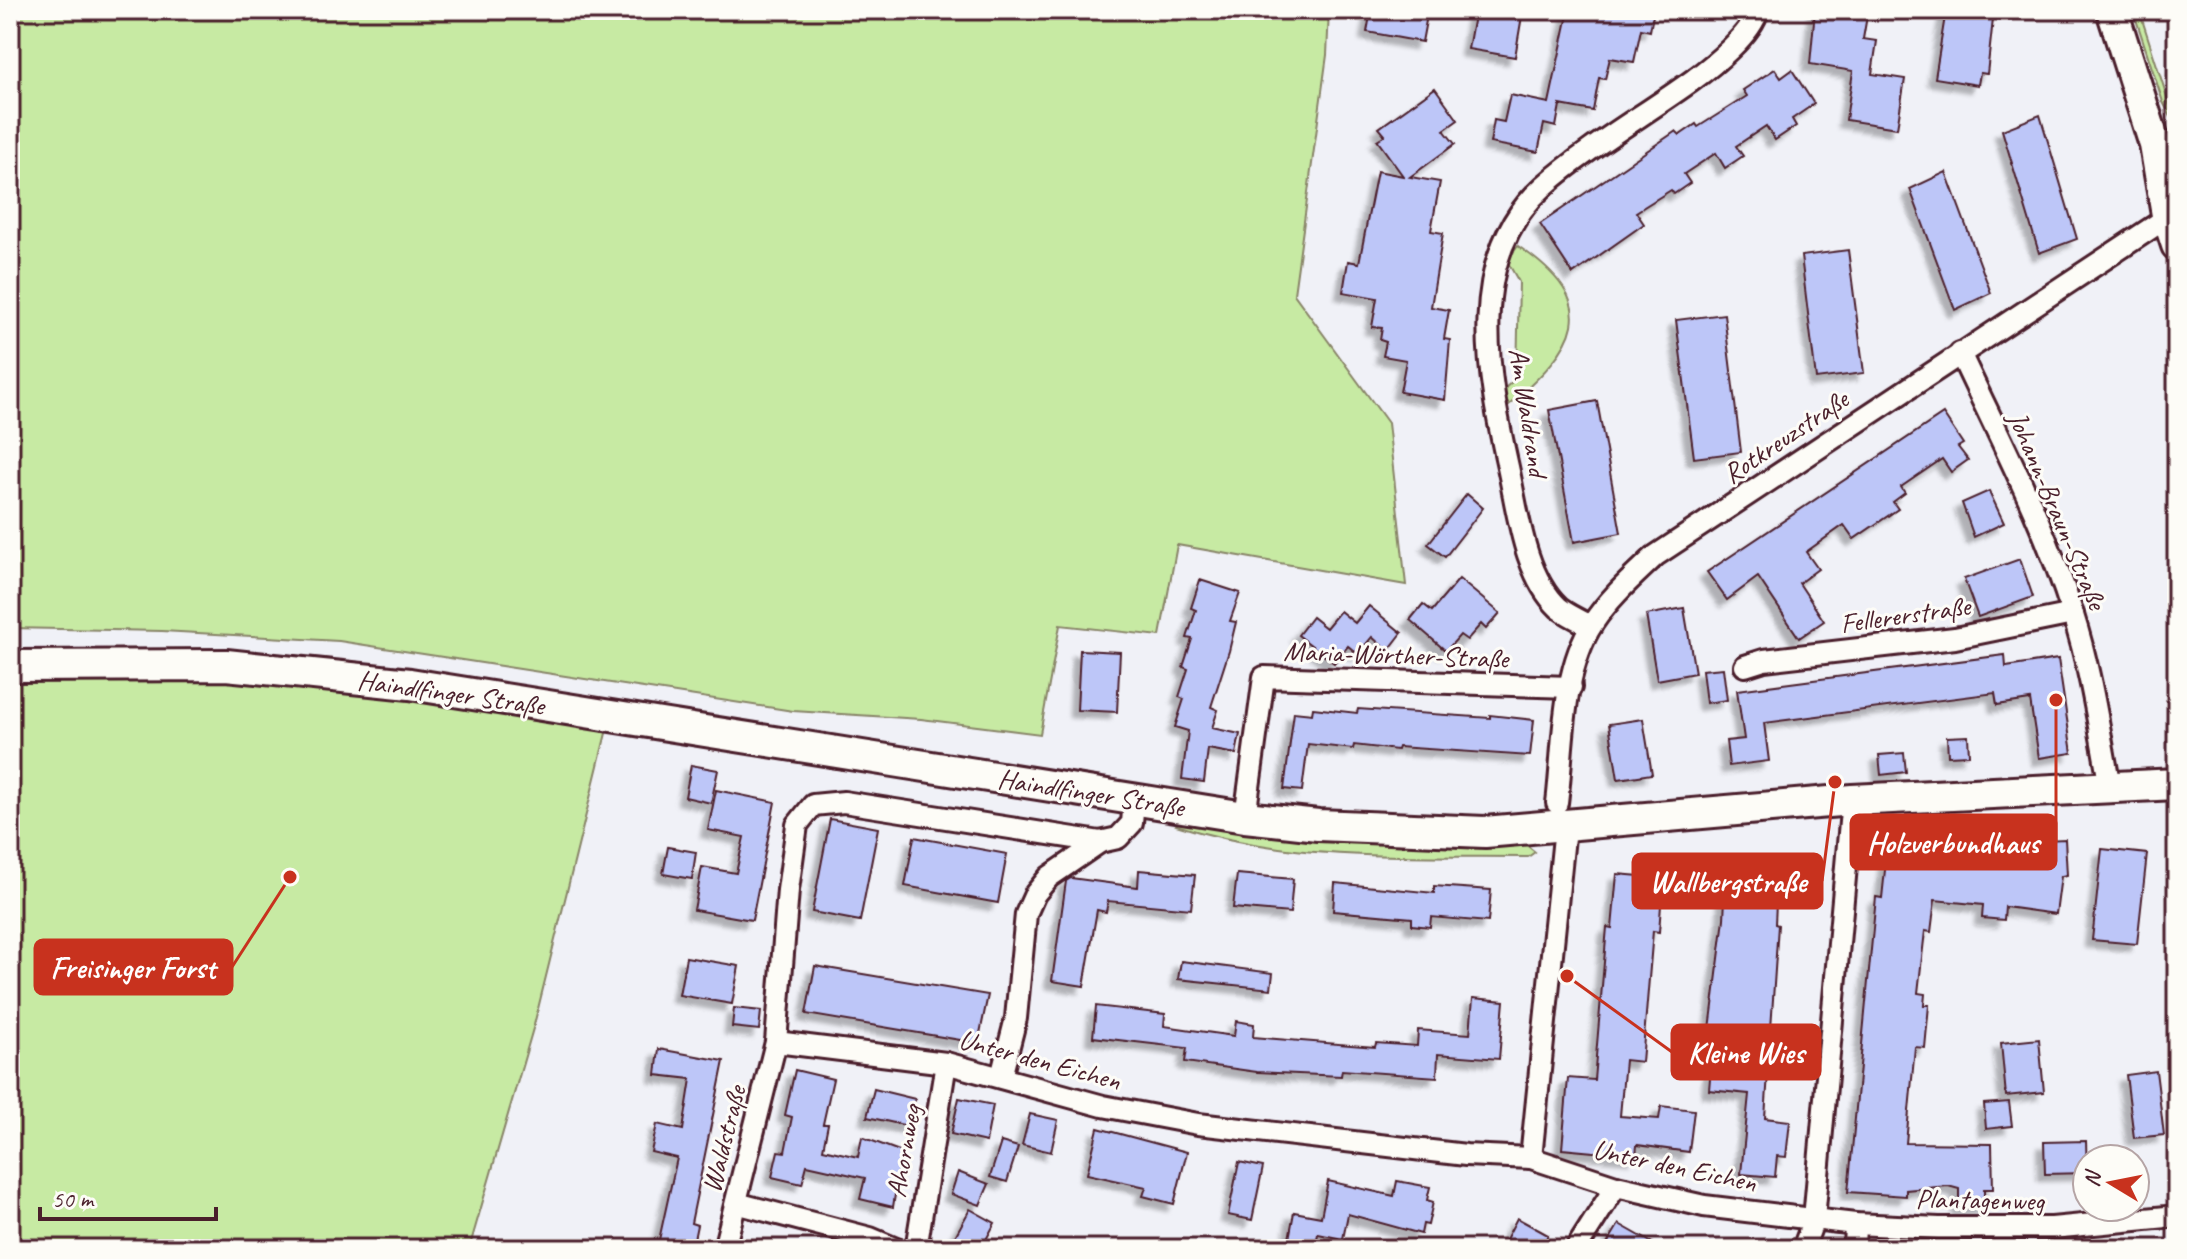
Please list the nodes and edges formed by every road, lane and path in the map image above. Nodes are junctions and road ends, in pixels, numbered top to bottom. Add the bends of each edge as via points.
1 (1758, 10) edge
2 (2112, 10) edge
3 (2172, 213) edge
4 (2177, 245) edge
5 (1960, 353) junction
6 (2073, 614) junction
7 (1591, 626) junction
8 (10, 666) edge
9 (1745, 666) dead end
10 (1571, 687) junction
11 (2177, 784) edge
12 (2110, 787) junction
13 (1134, 799) junction
14 (1852, 800) junction
15 (1561, 815) junction
16 (1245, 817) junction
17 (1100, 842) junction
18 (776, 1042) junction
19 (946, 1063) junction
20 (1001, 1077) junction
21 (1531, 1158) junction
22 (1616, 1186) junction
23 (736, 1203) junction
24 (2177, 1216) edge
25 (1814, 1219) junction
26 (1855, 1224) junction
27 (724, 1249) edge
28 (896, 1249) edge
29 (916, 1249) edge
30 (1576, 1249) edge
31 (1803, 1249) edge
32 (1854, 1249) edge

1 - 7 street, Am Waldrand via 1718,62 1543,187 1512,225 1495,271 1488,308 1489,369 1519,516 1543,587 1560,608
2 - 3 street
3 - 4 street
3 - 5 street, Rotkreuzstraße via 2134,243
5 - 6 street, Johann-Braun-Straße via 2048,543
5 - 7 street, Rotkreuzstraße via 1655,556 1611,598
6 - 9 street, Fellererstraße via 1955,638
6 - 12 street, Johann-Braun-Straße
7 - 10 street, Rotkreuzstraße
8 - 13 street, Haindlfinger Straße via 226,665 410,684
10 - 15 street, Rotkreuzstraße
10 - 16 street, Maria-Wörther-Straße via 1264,677
11 - 12 street, Haindlfinger Straße
12 - 14 street, Haindlfinger Straße
13 - 16 street, Haindlfinger Straße
13 - 17 street via 1132,823 1118,838
14 - 15 street, Haindlfinger Straße
14 - 25 street
15 - 16 street, Haindlfinger Straße via 1442,832
15 - 21 street, Rotkreuzstraße
17 - 18 street via 844,802 813,805 797,825
17 - 20 street via 1049,877 1026,914 1016,1018
18 - 19 street, Unter den Eichen
18 - 23 street, Waldstraße
19 - 20 street, Unter den Eichen
19 - 29 street, Ahornweg
20 - 21 street, Unter den Eichen via 1103,1106 1198,1124
21 - 22 street, Unter den Eichen
22 - 25 street, Unter den Eichen via 1704,1206
22 - 30 street
23 - 27 street, Waldstraße
23 - 28 street
24 - 26 street, Plantagenweg via 2052,1228
25 - 26 street, Plantagenweg
25 - 31 street
26 - 32 street

